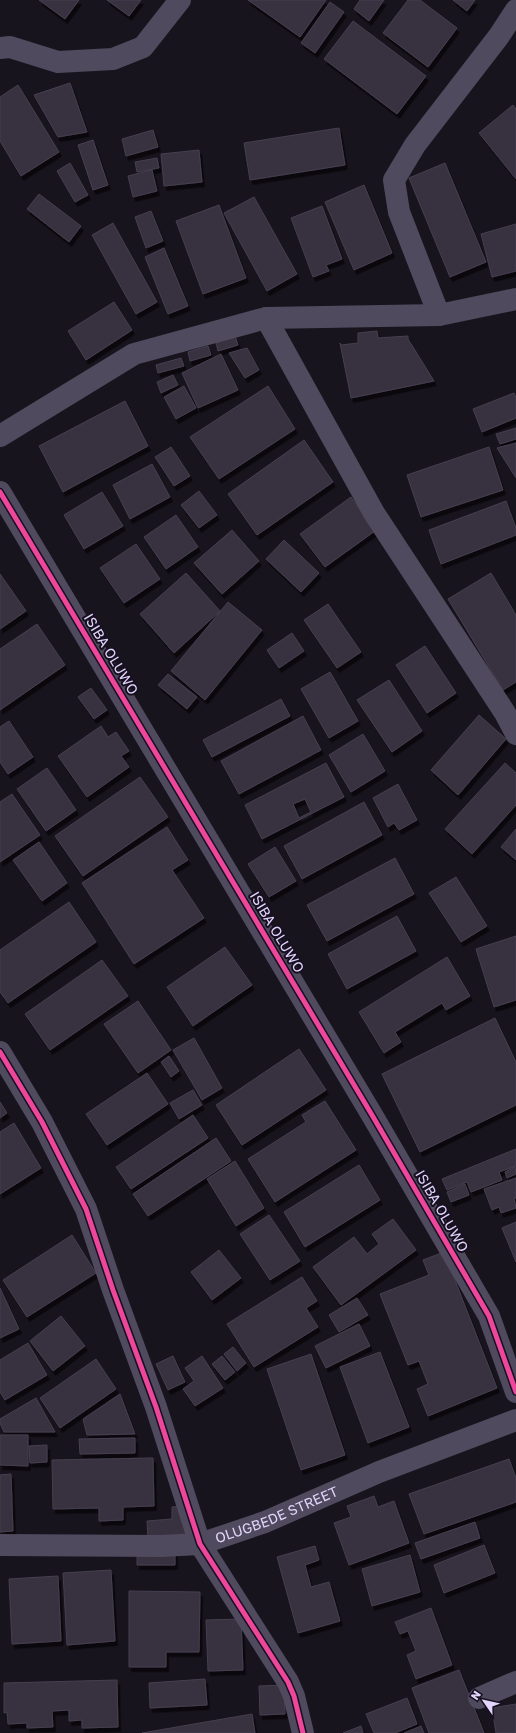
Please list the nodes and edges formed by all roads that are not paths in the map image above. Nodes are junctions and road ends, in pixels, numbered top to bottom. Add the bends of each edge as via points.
1 (180, 0) edge
2 (516, 10) edge
3 (0, 48) edge
4 (516, 299) edge
5 (439, 315) junction
6 (266, 318) junction
7 (0, 436) edge
8 (0, 492) edge
9 (510, 710) edge
10 (516, 734) edge
11 (0, 1052) edge
12 (516, 1392) edge
13 (516, 1420) edge
14 (200, 1544) junction
15 (0, 1545) edge
16 (516, 1682) edge
17 (479, 1698) dead end
18 (303, 1733) edge

1 - 3 street via 143,47 113,59 58,62 10,47
2 - 5 street via 415,144 394,180 399,212
4 - 5 street
5 - 6 street
6 - 7 street via 134,354
6 - 9 street via 374,513
8 - 12 street, ISIBA OLUWO via 368,1108 489,1316
9 - 10 street
11 - 14 street via 42,1122 86,1209 156,1407
13 - 14 street, OLUGBEDE STREET via 379,1472 265,1522
14 - 15 street, OLUGBEDE STREET
14 - 18 street via 288,1682
16 - 17 street

